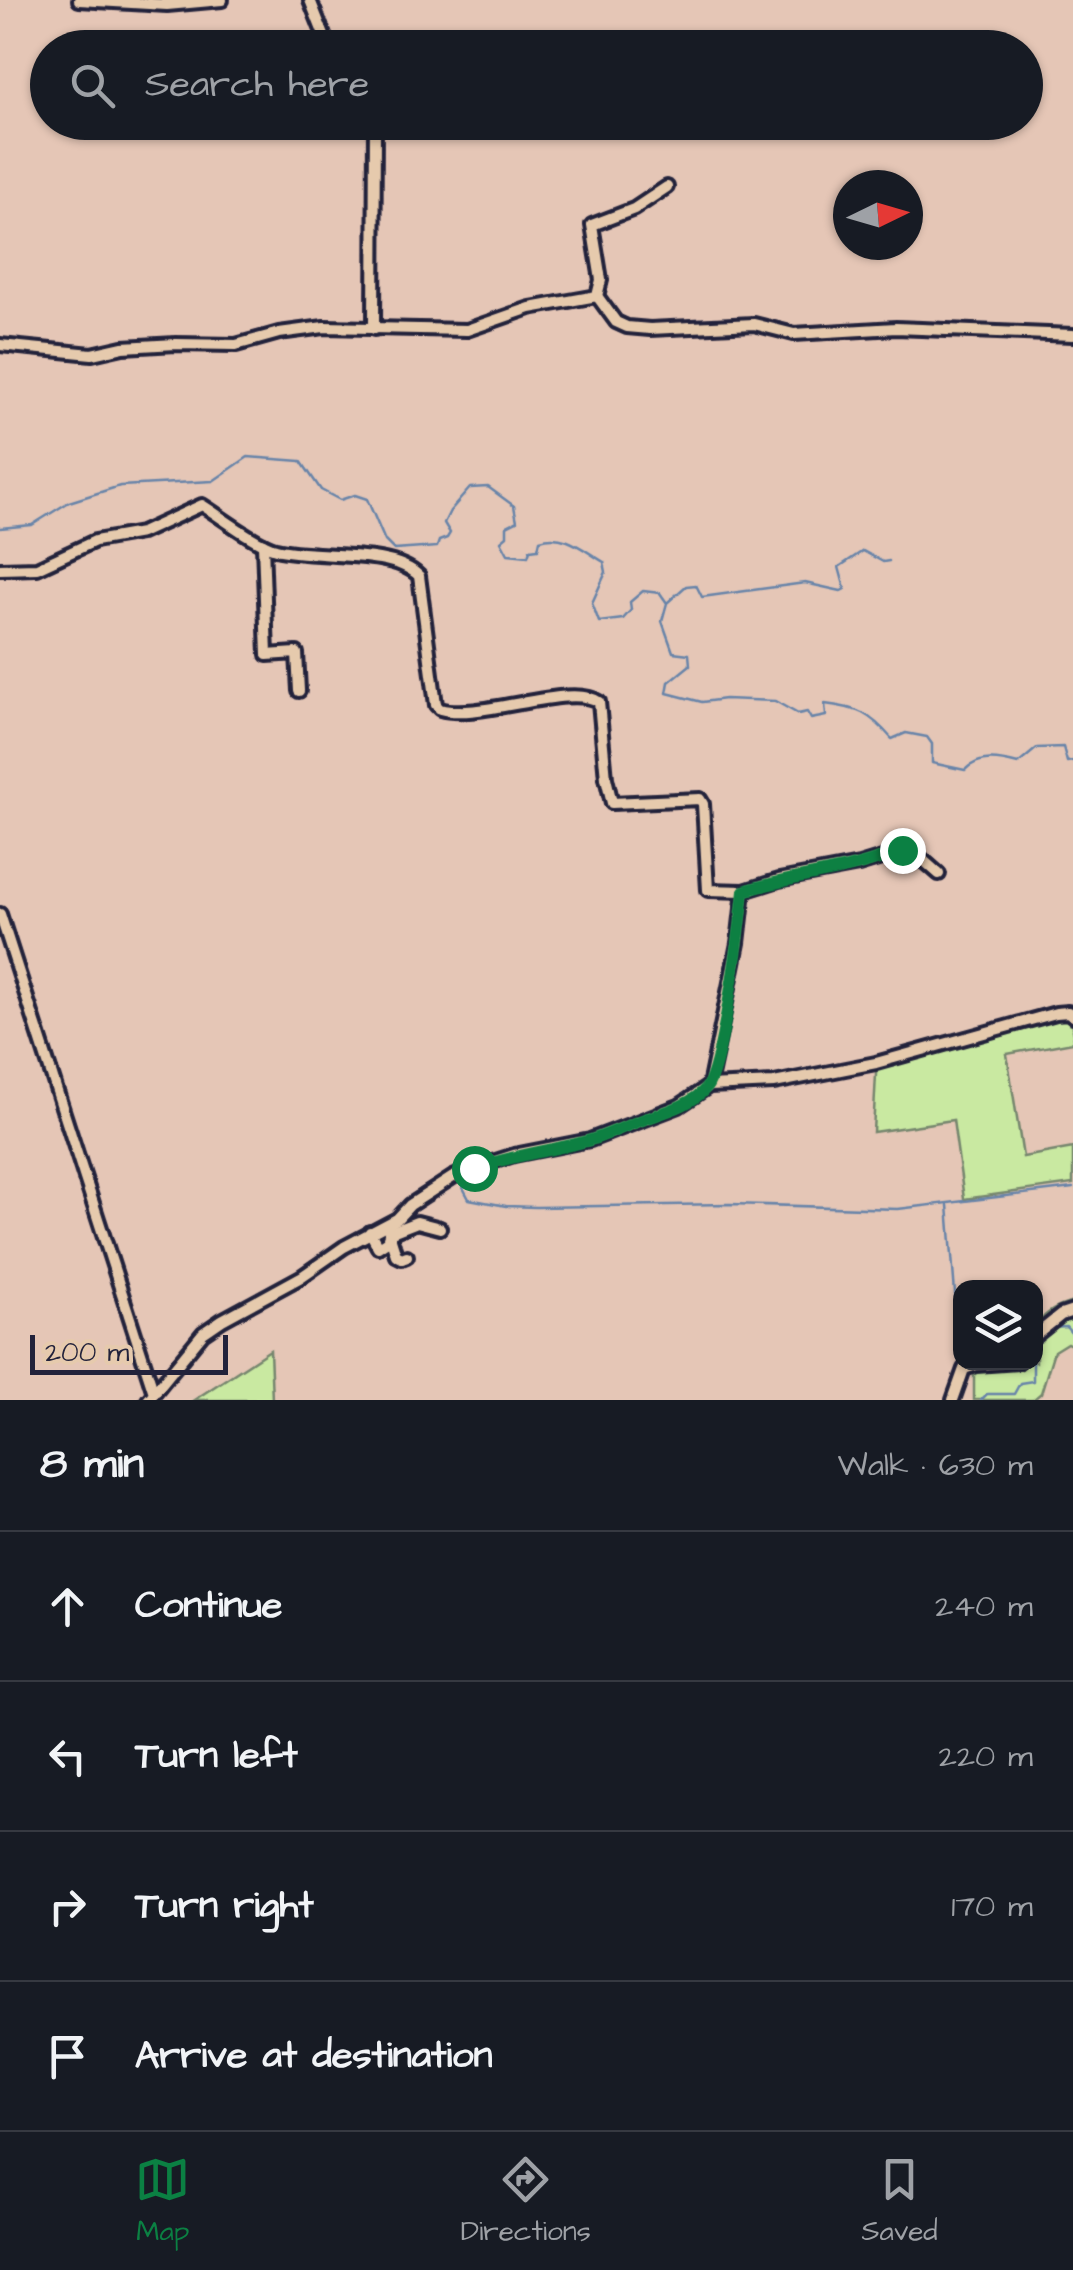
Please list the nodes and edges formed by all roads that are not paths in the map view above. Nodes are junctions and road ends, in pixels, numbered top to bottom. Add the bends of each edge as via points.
1 (80, 0) edge
2 (222, 0) edge
3 (310, 0) edge
4 (167, 2) edge
5 (322, 30) edge
6 (375, 140) edge
7 (667, 187) dead end
8 (597, 296) junction
9 (374, 329) junction
10 (1073, 334) edge
11 (0, 346) edge
12 (263, 544) junction
13 (0, 569) edge
14 (299, 691) dead end
15 (938, 874) dead end
16 (744, 891) junction
17 (0, 914) edge
18 (1073, 1016) edge
19 (709, 1086) junction
20 (383, 1225) junction
21 (440, 1228) dead end
22 (370, 1232) junction
23 (389, 1240) junction
24 (407, 1256) dead end
25 (1073, 1311) edge
26 (1043, 1329) edge
27 (964, 1370) edge
28 (151, 1396) edge
29 (953, 1400) edge

1 - 4 street
2 - 4 street
3 - 5 street
6 - 9 street
7 - 8 street via 592,225 601,280
8 - 9 street via 530,308 467,330
8 - 10 street via 616,322 650,329 754,324 794,334 896,328
9 - 11 street via 324,327 236,345 123,347 92,354
12 - 13 street via 202,506 37,568
12 - 14 street via 267,655 298,653
12 - 16 street via 415,571 440,710 595,698 612,803 700,799 708,890
15 - 16 street via 906,845 859,865
16 - 19 street
17 - 28 street
18 - 19 street via 1056,1013 791,1081
19 - 20 street via 679,1106 590,1140 474,1168
20 - 22 street
20 - 23 street
21 - 23 street via 411,1223
22 - 23 street via 378,1247
22 - 28 street via 203,1333
23 - 24 street via 396,1255
25 - 26 street
27 - 29 street

